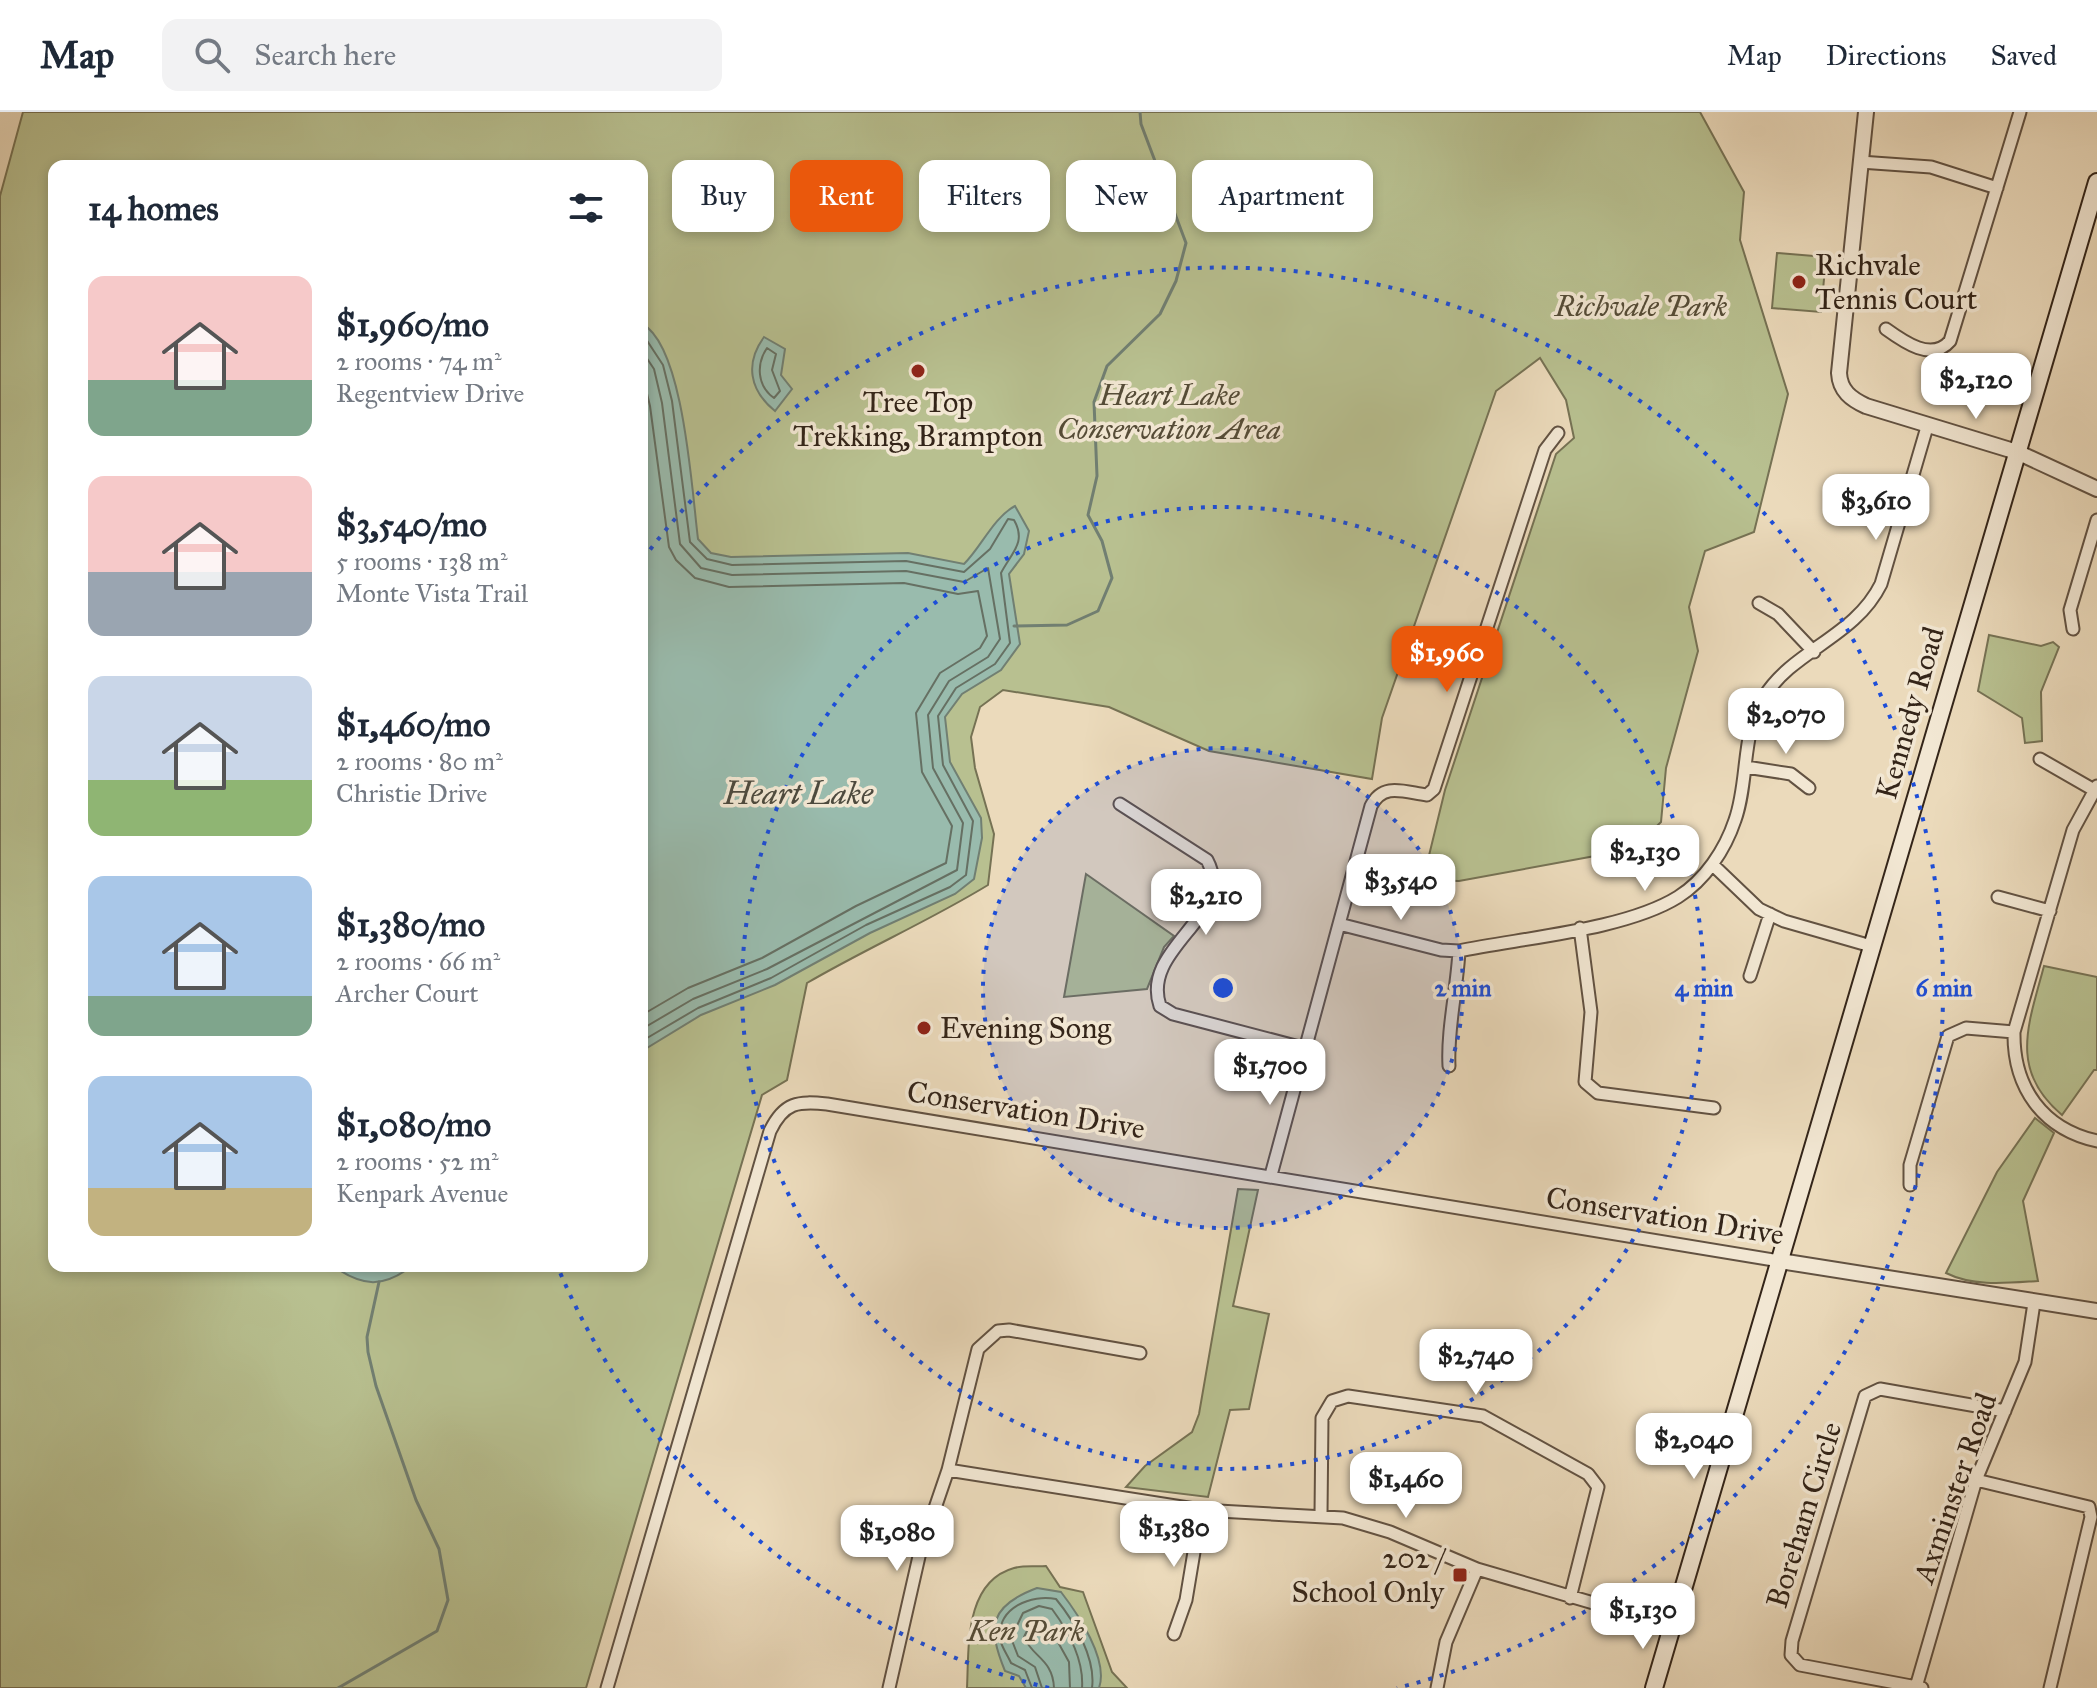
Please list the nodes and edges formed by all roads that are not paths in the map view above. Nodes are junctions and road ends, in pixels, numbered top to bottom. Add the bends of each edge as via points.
1 (1866, 112) edge
2 (2020, 112) edge
3 (1860, 162) junction
4 (2097, 182) edge
5 (1997, 188) junction
6 (1886, 329) dead end
7 (1927, 427) junction
8 (1558, 433) dead end
9 (2017, 452) junction
10 (2097, 489) edge
11 (2097, 520) edge
12 (1759, 603) dead end
13 (2073, 629) dead end
14 (1814, 652) junction
15 (2040, 759) dead end
16 (1746, 767) junction
17 (1809, 788) dead end
18 (2096, 788) edge
19 (1120, 804) dead end
20 (1713, 865) junction
21 (1998, 897) dead end
22 (2050, 911) junction
23 (1770, 914) junction
24 (1339, 924) junction
25 (1580, 928) junction
26 (1871, 946) junction
27 (1459, 951) junction
28 (1750, 976) dead end
29 (2014, 1032) junction
30 (1303, 1048) junction
31 (1449, 1066) dead end
32 (1714, 1108) dead end
33 (2097, 1141) edge
34 (1271, 1175) junction
35 (1910, 1185) dead end
36 (1780, 1261) junction
37 (2034, 1303) junction
38 (2097, 1311) edge
39 (1140, 1353) dead end
40 (2005, 1411) junction
41 (948, 1470) junction
42 (1976, 1480) junction
43 (1201, 1510) junction
44 (1321, 1514) junction
45 (1477, 1569) junction
46 (1570, 1598) junction
47 (1672, 1626) junction
48 (1174, 1634) dead end
49 (1916, 1687) edge
50 (607, 1688) edge
51 (889, 1688) edge
52 (1437, 1688) edge
53 (1654, 1688) edge
54 (1922, 1688) edge
55 (2050, 1688) edge

1 - 3 street
2 - 5 street
3 - 5 street via 1931,167
3 - 7 street via 1840,383 1852,400
4 - 9 main road, Kennedy Road
5 - 6 street via 1950,341 1940,350 1928,351
7 - 9 street
7 - 14 street via 1873,600
8 - 24 street via 1545,450 1434,789 1427,795 1395,790 1377,794
9 - 10 street
9 - 26 main road, Kennedy Road
11 - 13 street via 2070,610
12 - 14 street via 1778,614
14 - 16 street via 1764,696 1751,723
15 - 18 street
16 - 17 street via 1791,774
16 - 20 street via 1735,820
18 - 22 street via 2073,830
19 - 30 street via 1207,860 1213,874 1204,911 1177,940 1160,975 1160,1006 1173,1014
20 - 23 street
20 - 25 street via 1662,906
21 - 22 street
22 - 29 street
23 - 26 street
23 - 28 street
24 - 27 street
24 - 30 street
25 - 27 street
25 - 32 street via 1591,1012 1585,1082 1598,1093
26 - 36 main road, Kennedy Road
27 - 31 street
29 - 33 street via 2021,1080 2035,1107 2071,1135
29 - 35 street via 1966,1028 1948,1036 1910,1165
30 - 34 street
34 - 36 street, Conservation Drive
34 - 50 street, Conservation Drive via 827,1104 801,1101 786,1106 770,1131
36 - 37 street, Conservation Drive
36 - 47 main road, Kennedy Road
37 - 38 street, Conservation Drive
37 - 40 street, Axminster Road via 2025,1362
39 - 41 street via 998,1331 978,1349
40 - 42 street, Axminster Road
40 - 49 street, Boreham Circle via 1880,1389 1865,1396 1791,1655 1800,1665
41 - 43 street
41 - 51 street via 920,1552
42 - 49 street, Axminster Road
42 - 55 street via 2089,1507 2091,1517
43 - 44 street
43 - 48 street via 1186,1600
44 - 45 street via 1390,1532
44 - 46 street via 1322,1418 1332,1401 1348,1396 1483,1416 1588,1474 1598,1487
45 - 46 street
45 - 52 street via 1446,1642
46 - 47 street
47 - 53 main road, Kennedy Road
49 - 54 street, Boreham Circle

